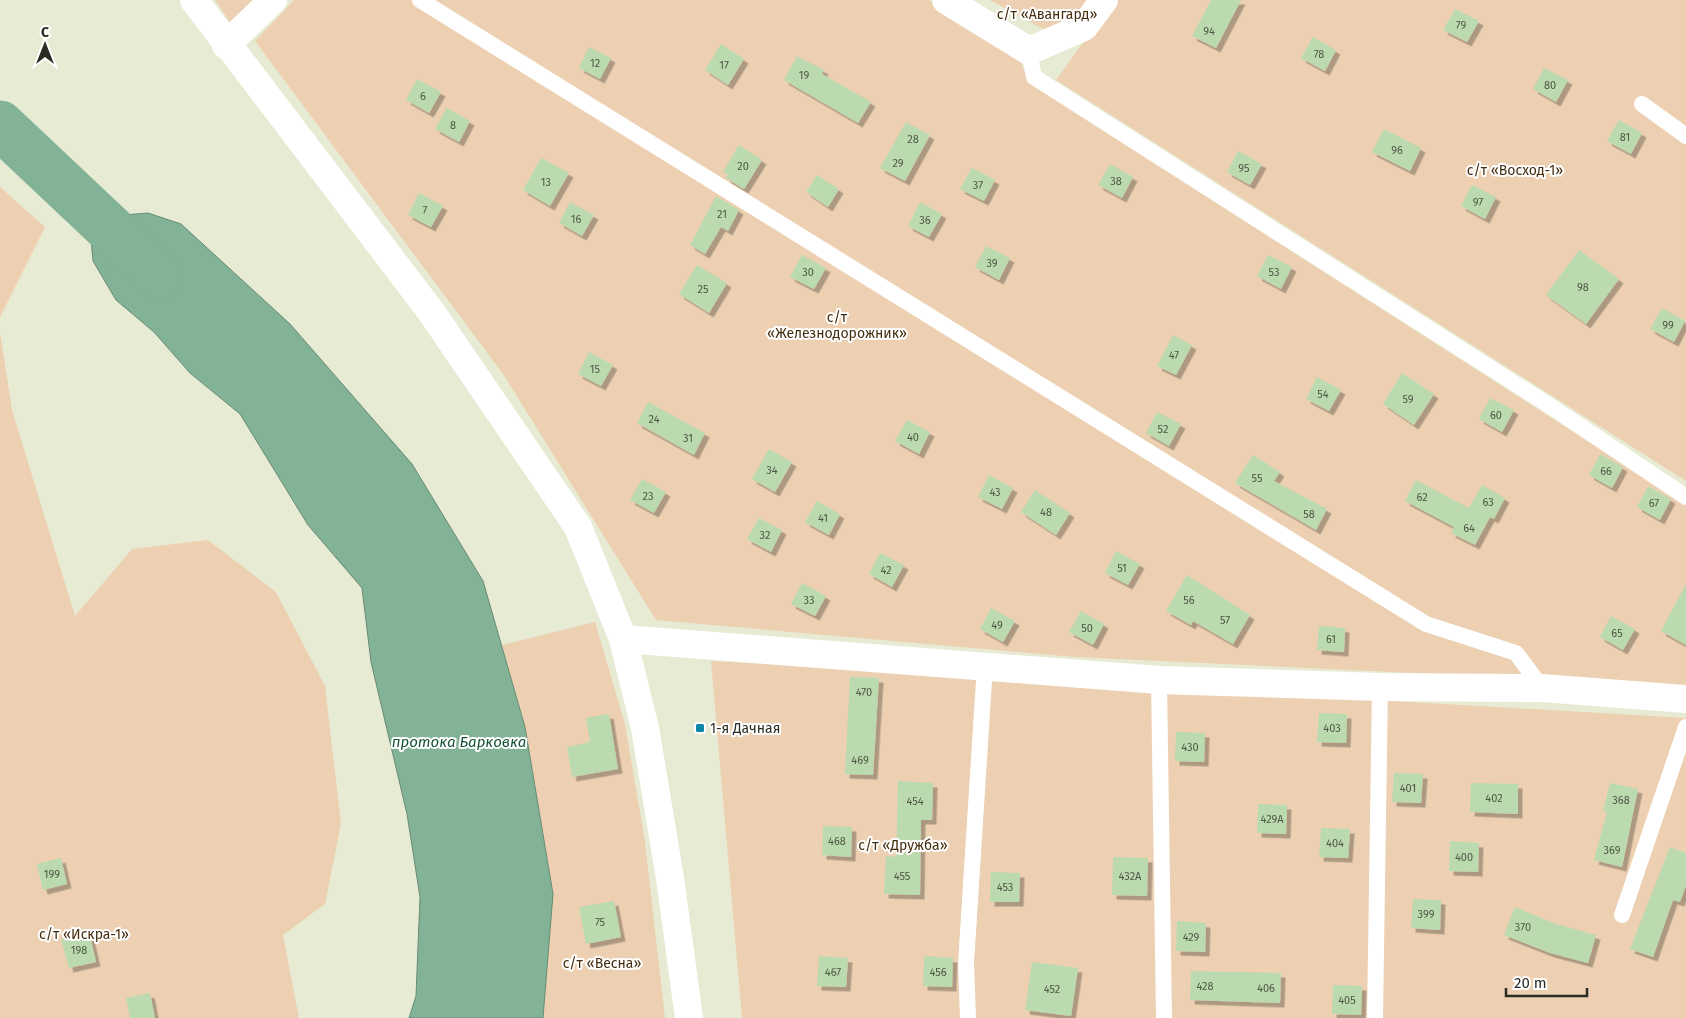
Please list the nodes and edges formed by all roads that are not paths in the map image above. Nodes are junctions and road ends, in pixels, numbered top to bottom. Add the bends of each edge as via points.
1 (194, 0) edge
2 (273, 0) edge
3 (420, 0) edge
4 (946, 0) edge
5 (1104, 0) edge
6 (226, 45) junction
7 (1029, 52) junction
8 (1642, 104) dead end
9 (1686, 136) edge
10 (1686, 497) edge
11 (623, 638) junction
12 (985, 665) junction
13 (1159, 680) junction
14 (1380, 687) junction
15 (1542, 688) junction
16 (1686, 699) edge
17 (1686, 727) edge
18 (1622, 915) dead end
19 (689, 1018) edge
20 (968, 1018) edge
21 (1164, 1018) edge
22 (1375, 1018) edge

1 - 6 street
2 - 6 street
3 - 15 lane via 1426,624 1516,653
4 - 7 street
5 - 7 street via 1084,28
6 - 11 street via 432,313 578,527
7 - 10 lane via 1034,77 1547,404
8 - 9 lane
11 - 12 street
11 - 19 street via 654,774
12 - 13 street
12 - 20 lane via 966,964
13 - 14 street
13 - 21 lane
14 - 15 street
14 - 22 lane
15 - 16 street
17 - 18 lane

